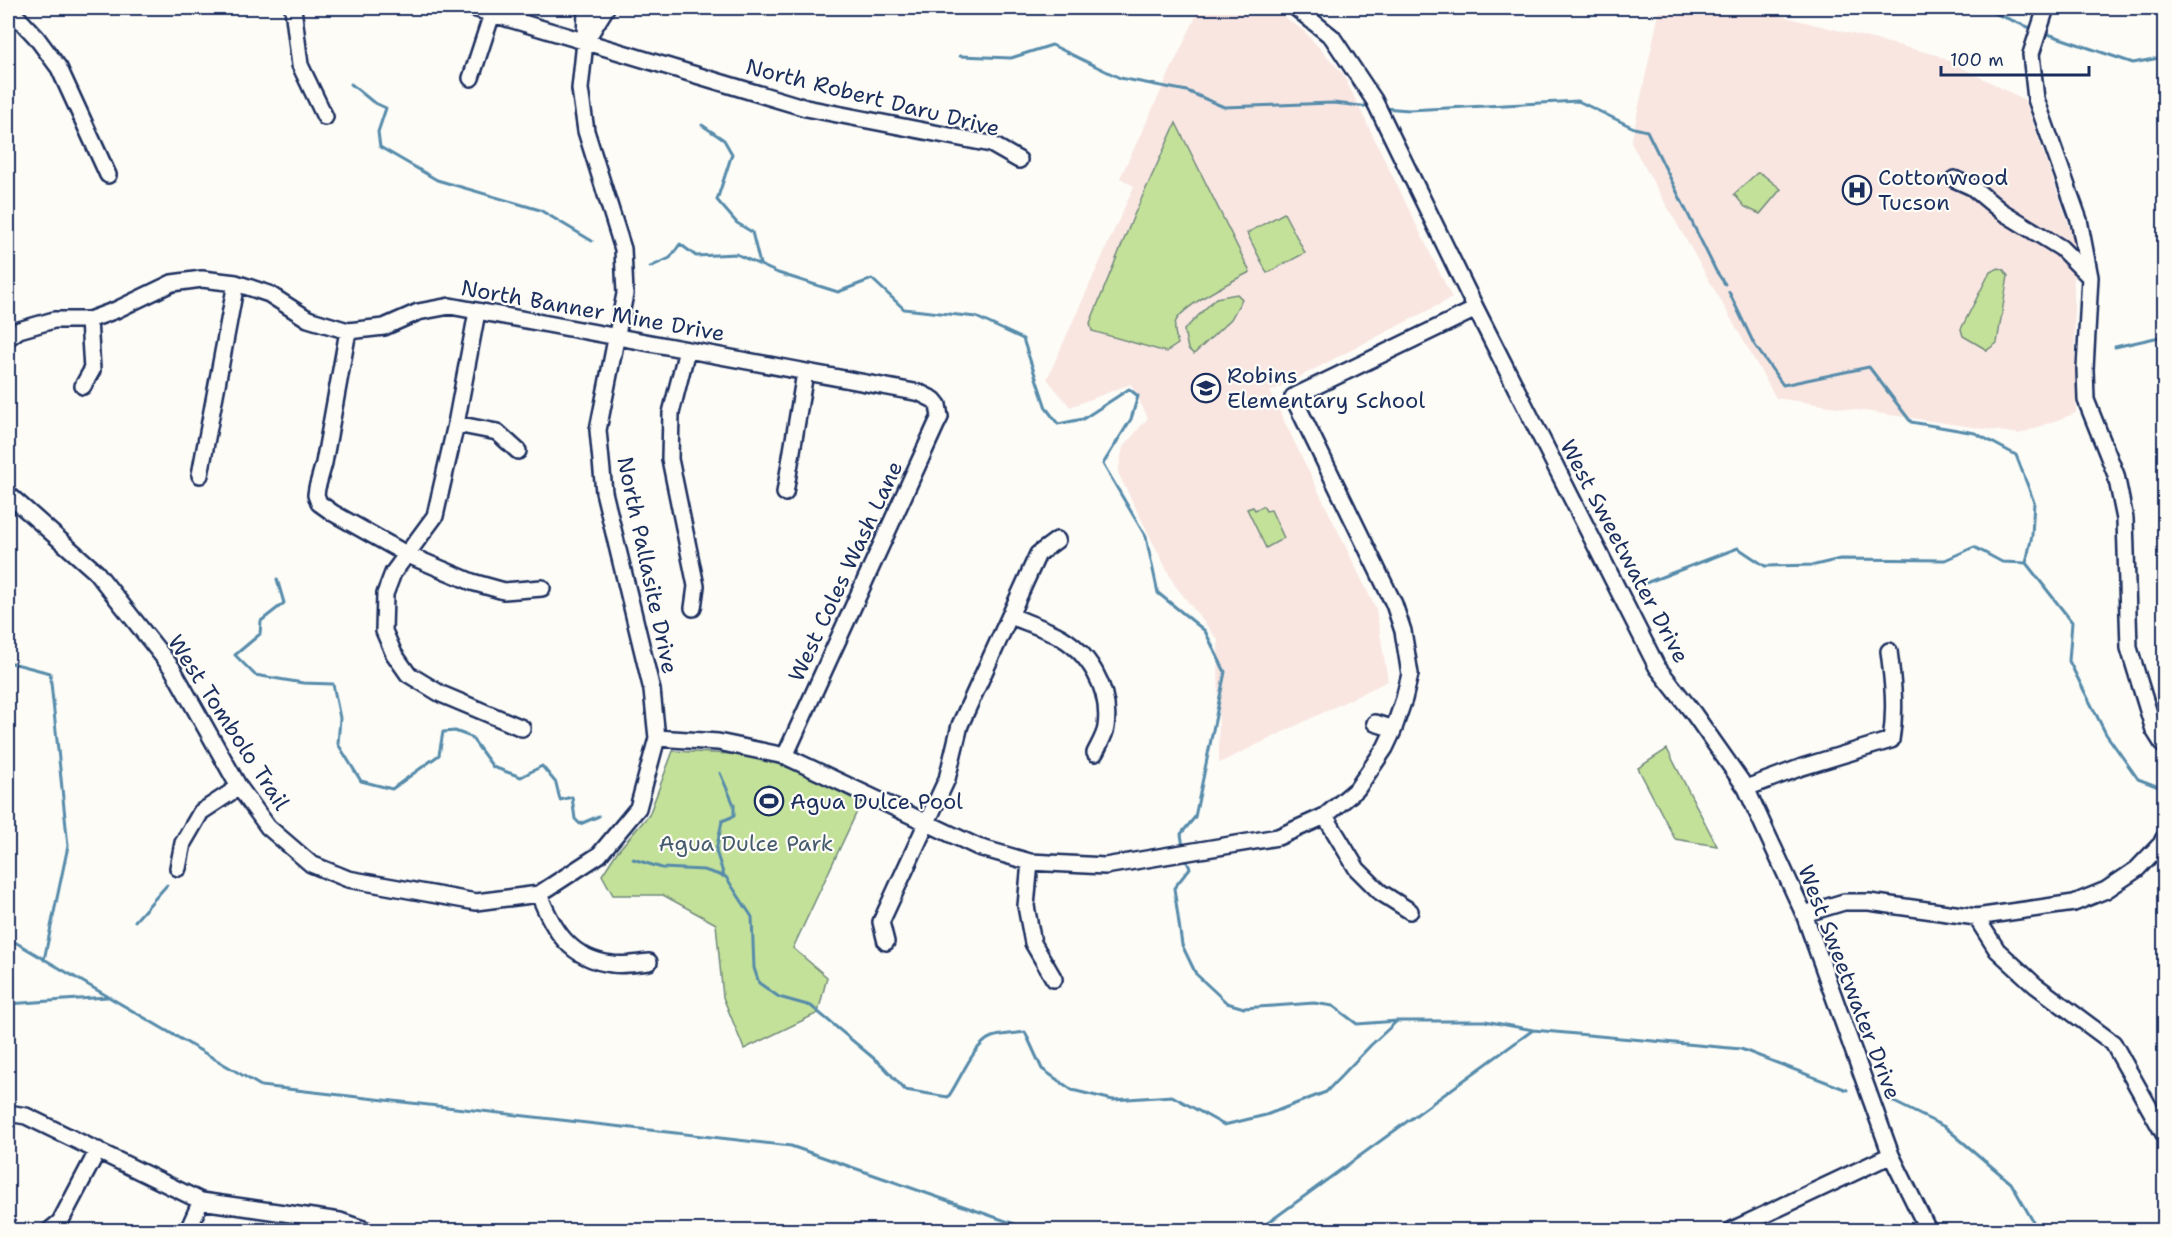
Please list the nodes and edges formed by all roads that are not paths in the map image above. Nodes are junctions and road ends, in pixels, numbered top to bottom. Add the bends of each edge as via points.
1 (9, 8) edge
2 (293, 8) edge
3 (473, 8) edge
4 (606, 8) edge
5 (1296, 8) edge
6 (2046, 8) edge
7 (585, 11) edge
8 (492, 14) junction
9 (585, 42) junction
10 (471, 78) dead end
11 (326, 117) dead end
12 (1019, 160) dead end
13 (108, 175) dead end
14 (1954, 179) dead end
15 (2090, 277) junction
16 (236, 283) junction
17 (1476, 309) junction
18 (477, 312) junction
19 (89, 320) junction
20 (348, 331) junction
21 (617, 336) junction
22 (8, 338) edge
23 (687, 350) junction
24 (805, 373) junction
25 (83, 386) dead end
26 (941, 402) joint
27 (456, 424) junction
28 (518, 451) dead end
29 (200, 475) dead end
30 (785, 493) dead end
31 (8, 494) edge
32 (1058, 540) dead end
33 (408, 555) junction
34 (542, 588) dead end
35 (693, 608) dead end
36 (1011, 616) junction
37 (1889, 651) dead end
38 (1376, 723) dead end
39 (522, 728) dead end
40 (1394, 729) junction
41 (657, 738) junction
42 (2164, 746) edge
43 (1095, 753) dead end
44 (785, 756) junction
45 (238, 787) junction
46 (1746, 788) junction
47 (1325, 816) junction
48 (928, 822) junction
49 (2164, 838) edge
50 (1030, 862) junction
51 (178, 868) dead end
52 (539, 894) junction
53 (1410, 911) dead end
54 (1804, 914) junction
55 (1976, 916) junction
56 (886, 942) dead end
57 (649, 962) dead end
58 (1054, 979) dead end
59 (8, 1113) edge
60 (2164, 1134) edge
61 (98, 1150) junction
62 (1891, 1155) junction
63 (201, 1202) junction
64 (303, 1223) edge
65 (50, 1230) edge
66 (188, 1230) edge
67 (366, 1230) edge
68 (1732, 1230) edge
69 (1928, 1230) edge

1 - 13 street via 59,68
2 - 11 street via 300,65
3 - 8 street, North Robert Daru Drive
4 - 9 street
5 - 17 street, West Sweetwater Drive via 1332,37 1374,100
6 - 15 street via 2031,54 2036,99 2079,220
7 - 9 street, North Pallasite Drive
8 - 9 street, North Robert Daru Drive
8 - 10 street
9 - 12 street, North Robert Daru Drive via 806,108 991,144
9 - 21 street, North Pallasite Drive via 580,89 586,131 623,249 625,294
14 - 15 street via 1972,187 2001,211 2061,248
15 - 42 street via 2086,400 2116,475 2125,519 2129,648 2154,730
16 - 19 street, North Banner Mine Drive via 202,279 172,283
16 - 20 street, North Banner Mine Drive via 269,294 308,319
16 - 29 street
17 - 40 street via 1293,397 1395,604 1410,674
17 - 46 street, West Sweetwater Drive via 1657,667
18 - 20 street, North Banner Mine Drive via 450,306 418,312 384,327
18 - 21 street, North Banner Mine Drive
18 - 27 street
19 - 22 street, North Banner Mine Drive via 54,320 20,330
19 - 25 street via 92,370
20 - 33 street via 316,495 319,503 333,513
21 - 23 street, North Banner Mine Drive
21 - 41 street, North Pallasite Drive via 598,430 603,482 652,690
23 - 24 street, North Banner Mine Drive
23 - 35 street via 672,413 670,459 696,586
24 - 26 street, North Banner Mine Drive via 920,393
24 - 30 street
26 - 44 street, West Coles Wash Lane via 940,417
27 - 28 street via 497,432
27 - 33 street via 435,516
31 - 45 street, West Tombolo Trail via 96,572 165,659
32 - 36 street via 1038,554
33 - 34 street via 504,591
33 - 39 street via 393,573 385,594 384,631 394,654 408,674 441,694
36 - 43 street via 1056,634 1076,648 1092,667 1106,703 1106,729
36 - 48 street via 960,725 947,779
37 - 46 street via 1894,692 1891,740
38 - 40 street
40 - 47 street via 1357,789
41 - 44 street via 718,742
41 - 52 street, West Tombolo Trail via 638,808 599,855
44 - 48 street
45 - 51 street via 201,812 183,843
45 - 52 street, West Tombolo Trail via 268,827 311,864 348,879 476,902
46 - 54 street, West Sweetwater Drive
47 - 50 street via 1278,837 1105,866
47 - 53 street via 1356,869 1380,892
48 - 50 street via 978,847
48 - 56 street via 881,922
49 - 55 street via 2137,869 2106,890 2073,903
50 - 58 street via 1026,906 1033,943
52 - 57 street via 550,923 570,947 592,960 614,965
54 - 55 street via 1844,902 1869,902
54 - 62 street, West Sweetwater Drive
55 - 60 street via 1997,950 2112,1043
59 - 61 street via 26,1116
61 - 63 street
61 - 65 street via 60,1222
62 - 68 street
62 - 69 street, West Sweetwater Drive
63 - 64 street
63 - 66 street
64 - 67 street via 340,1221

